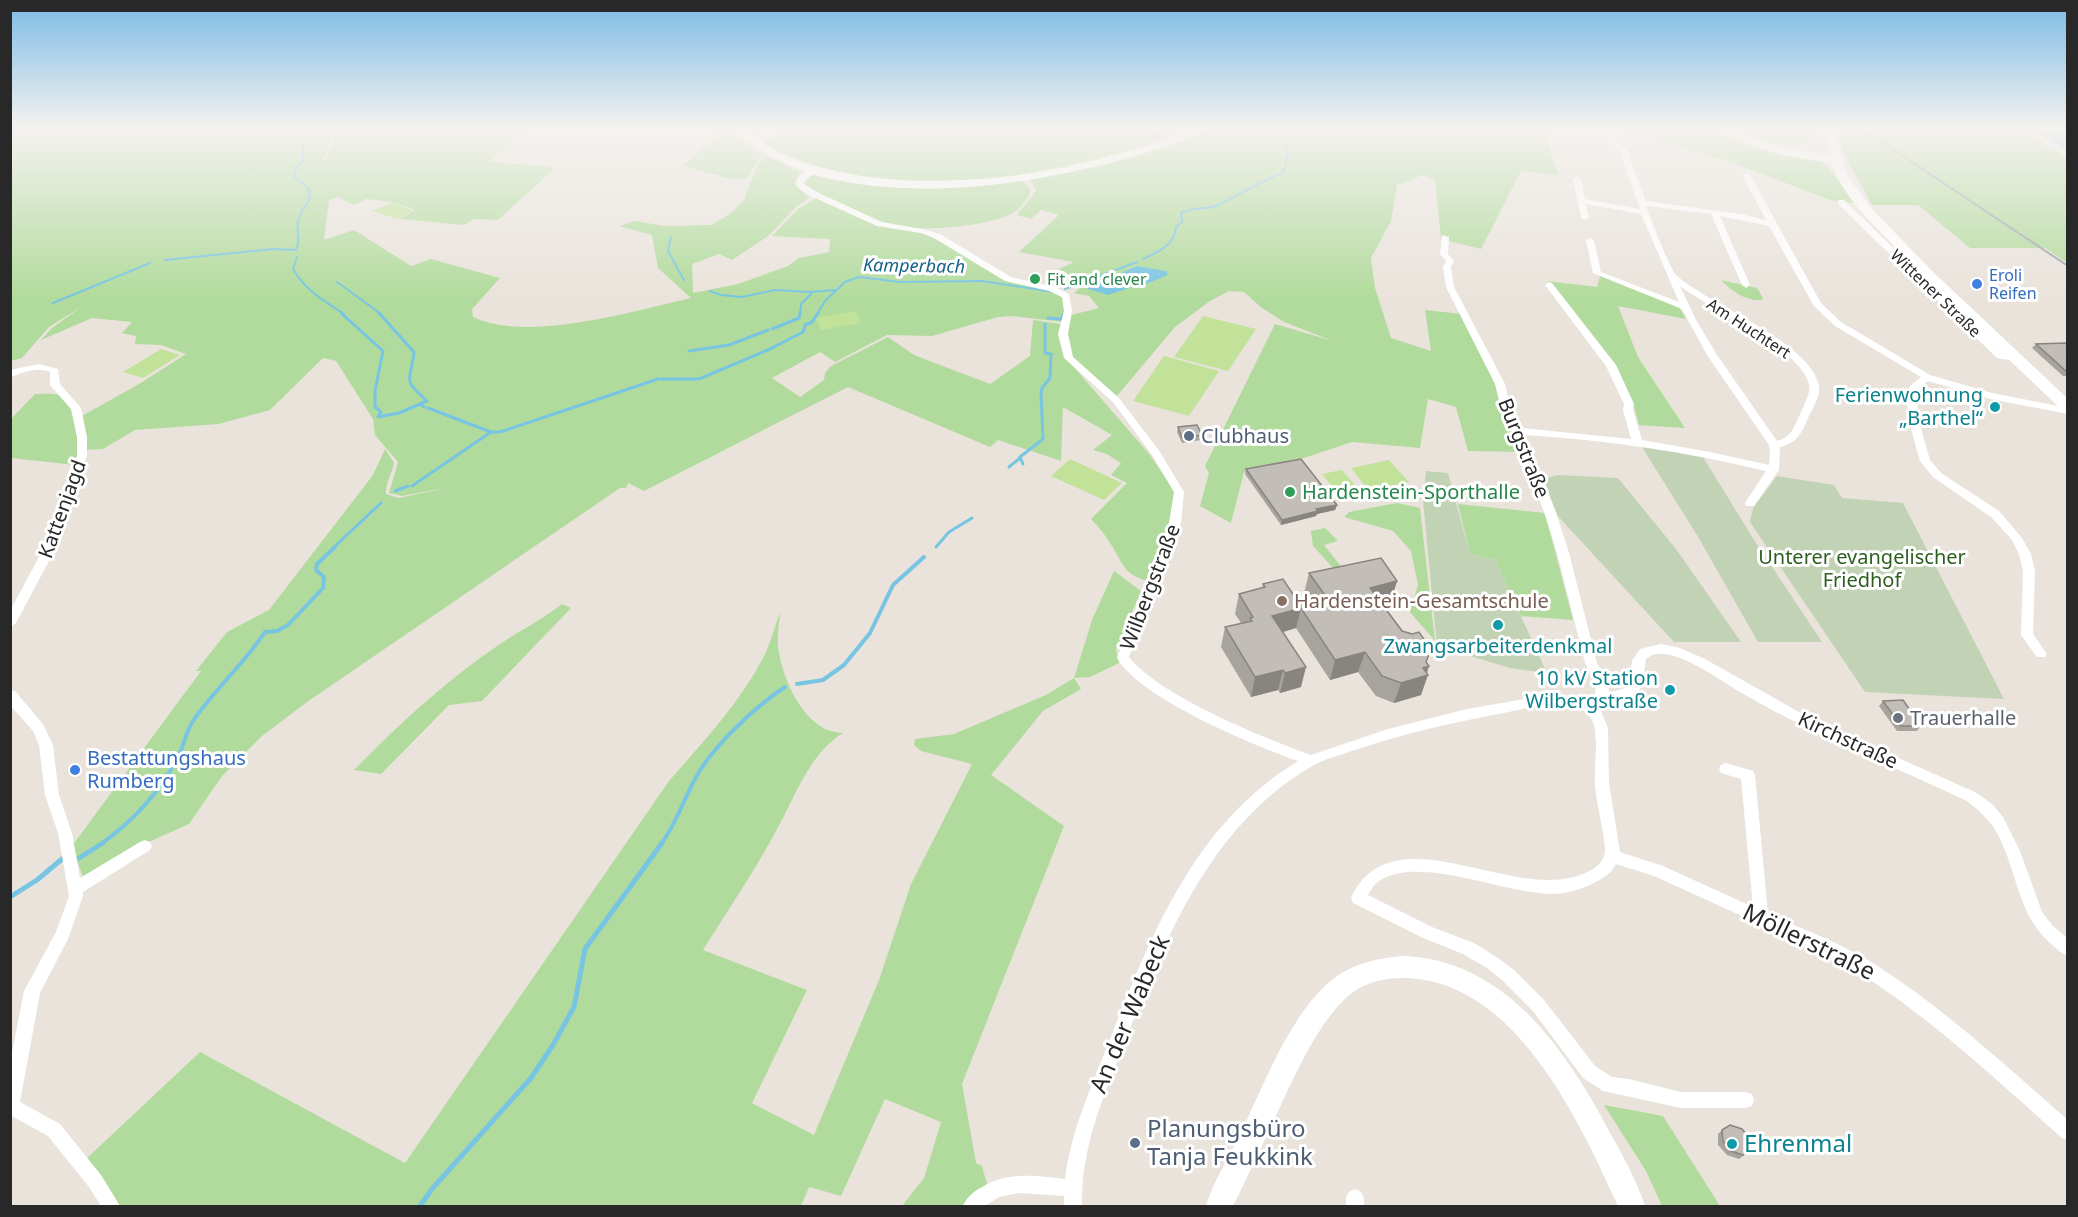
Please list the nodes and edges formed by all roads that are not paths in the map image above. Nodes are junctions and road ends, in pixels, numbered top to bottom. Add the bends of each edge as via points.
1 (800, 185) edge
2 (1578, 185) edge
3 (1636, 185) edge
4 (1751, 185) edge
5 (1847, 185) edge
6 (1581, 201) junction
7 (1841, 202) dead end
8 (1644, 208) junction
9 (1715, 214) junction
10 (1864, 215) junction
11 (1585, 218) dead end
12 (1772, 224) junction
13 (1445, 237) dead end
14 (1590, 240) dead end
15 (1672, 274) junction
16 (1548, 285) dead end
17 (1746, 285) dead end
18 (1684, 306) junction
19 (11, 373) edge
20 (1927, 376) junction
21 (2067, 410) edge
22 (1518, 430) junction
23 (1637, 441) junction
24 (1774, 445) junction
25 (1774, 470) junction
26 (1750, 503) dead end
27 (10, 623) edge
28 (2041, 654) dead end
29 (10, 695) edge
30 (1600, 701) junction
31 (1582, 706) junction
32 (1899, 751) dead end
33 (1310, 760) junction
34 (1910, 768) junction
35 (1726, 769) dead end
36 (145, 846) dead end
37 (1612, 856) junction
38 (76, 888) junction
39 (1761, 917) junction
40 (2067, 949) edge
41 (1746, 1100) dead end
42 (13, 1112) edge
43 (2067, 1132) edge
44 (1072, 1188) junction
45 (111, 1206) edge
46 (972, 1206) edge
47 (1073, 1206) edge
48 (1218, 1206) edge
49 (1632, 1206) edge

1 - 33 street, Wilbergstraße via 880,224 928,232 1003,276 1066,296 1068,311 1063,334 1069,358 1116,400 1179,492 1175,523 1123,658 1126,666 1146,682 1208,715 1279,750
2 - 6 street
3 - 8 street, Am Huchtert
4 - 12 street
5 - 10 main road, Wittener Straße
6 - 8 street
6 - 11 street
7 - 10 street, Wittener Straße
8 - 9 street
8 - 15 street, Am Huchtert
9 - 12 street
9 - 17 street
10 - 21 main road, Wittener Straße
12 - 20 street via 1817,304 1829,318
13 - 22 street, Burgstraße via 1450,287 1500,384 1505,408
14 - 18 street, Am Huchtert via 1597,273
15 - 18 street, Am Huchtert
15 - 24 street, Am Huchtert via 1697,295 1782,347 1810,374 1814,394 1795,437
16 - 23 street via 1611,365 1629,404
18 - 24 street, Am Huchtert via 1712,355
19 - 27 street, Kattenjagd via 35,366 55,371 54,385 76,408 82,451 52,544
20 - 21 street via 1990,396
20 - 28 street via 1918,381 1912,397 1913,417 1925,461 1937,475 1995,514 2016,538 2029,571 2027,635
22 - 23 street
22 - 30 street, Burgstraße via 1563,553 1591,663 1602,683
23 - 25 street
24 - 25 street
25 - 26 street
29 - 38 street via 38,728 46,745 52,795 65,833
30 - 31 street, Kirchstraße
30 - 34 street, Kirchstraße via 1632,691 1640,656 1652,649 1665,649 1699,663 1786,712
31 - 33 street, An der Wabeck via 1557,699 1471,713 1401,729
31 - 37 street via 1596,715 1601,726 1602,786
32 - 34 street
33 - 44 street, An der Wabeck via 1268,788 1233,823 1207,855 1150,955 1093,1104
34 - 40 street, Kirchstraße via 1972,797 1994,814 2005,831 2037,918
35 - 39 street via 1748,775
36 - 38 street
37 - 39 street, Möllerstraße via 1658,871
37 - 41 street via 1593,878 1570,888 1539,887 1406,864 1374,876 1358,898 1489,961 1531,997 1598,1080 1681,1100
38 - 42 street via 66,924 32,992
39 - 43 street, Möllerstraße via 1844,955 1902,992
42 - 45 street via 54,1130
44 - 46 street via 1024,1182 1002,1185
44 - 47 street, An der Wabeck
48 - 49 main road via 1302,1037 1320,1010 1340,988 1374,970 1419,967 1470,985 1502,1004 1532,1034 1582,1110

